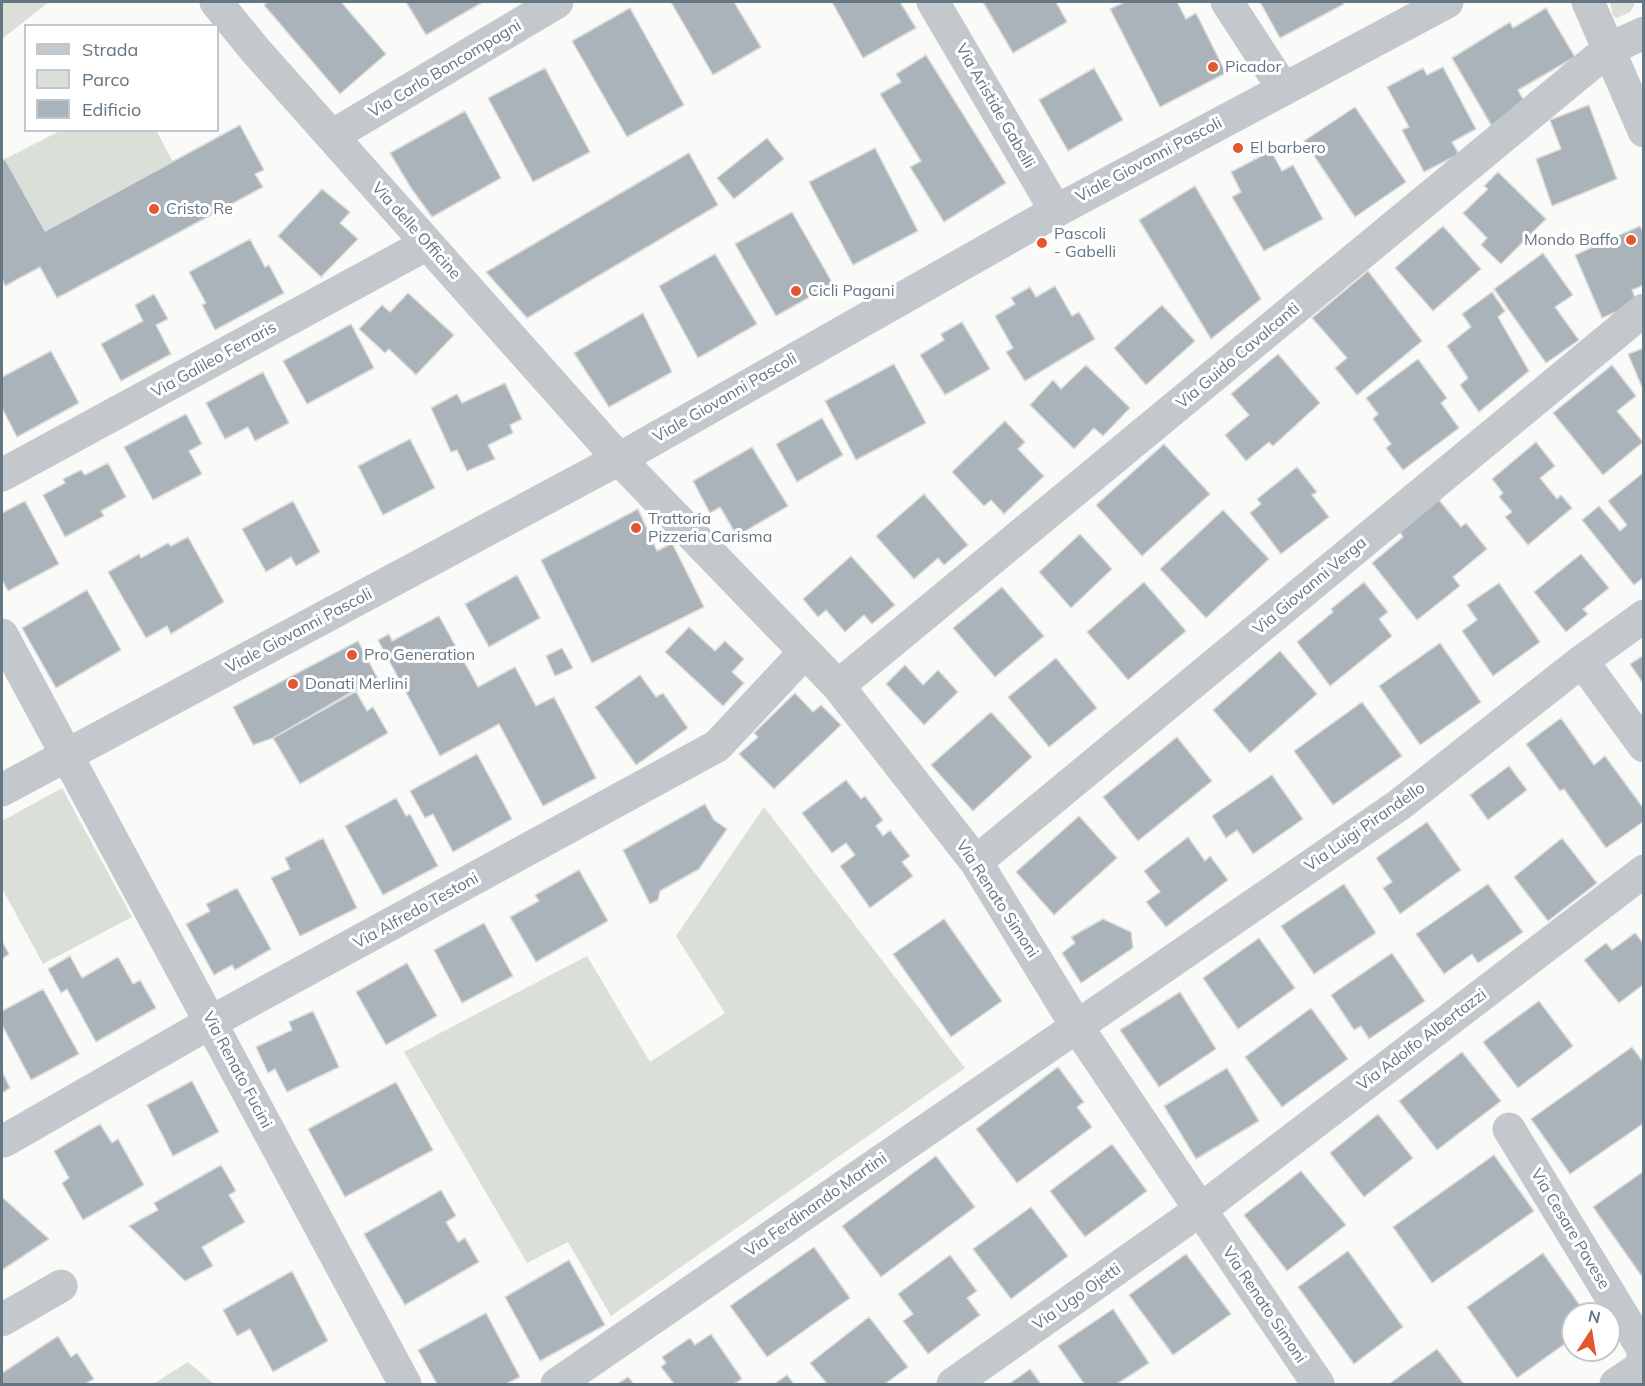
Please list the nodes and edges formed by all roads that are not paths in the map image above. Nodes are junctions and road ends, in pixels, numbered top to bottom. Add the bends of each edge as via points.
1 (216, 2) edge
2 (557, 2) edge
3 (933, 2) edge
4 (1227, 2) edge
5 (1447, 2) edge
6 (1588, 2) edge
7 (1644, 33) edge
8 (1609, 49) junction
9 (1283, 88) junction
10 (1644, 131) edge
11 (332, 136) junction
12 (1056, 211) junction
13 (427, 244) junction
14 (1644, 310) edge
15 (619, 459) junction
16 (2, 475) edge
17 (1644, 616) edge
18 (2, 635) edge
19 (805, 652) junction
20 (1582, 661) junction
21 (838, 686) junction
22 (1644, 746) edge
23 (68, 755) junction
24 (2, 790) edge
25 (976, 862) junction
26 (1644, 871) edge
27 (211, 1022) junction
28 (1076, 1025) junction
29 (1509, 1129) dead end
30 (4, 1141) dead end
31 (1200, 1210) junction
32 (61, 1286) dead end
33 (2, 1320) edge
34 (1643, 1366) edge
35 (405, 1384) edge
36 (557, 1384) edge
37 (953, 1384) edge
38 (1318, 1384) edge
39 (1616, 1384) edge

1 - 11 street, Via delle Officine
2 - 11 street, Via Carlo Boncompagni
3 - 12 street, Via Aristide Gabelli
4 - 9 street
5 - 9 street, Viale Giovanni Pascoli
6 - 8 street
7 - 8 street, Via Guido Cavalcanti
8 - 10 street
8 - 21 street, Via Guido Cavalcanti
9 - 12 street, Viale Giovanni Pascoli
11 - 13 street, Via delle Officine
12 - 15 street, Viale Giovanni Pascoli
13 - 15 street, Via delle Officine
13 - 16 street, Via Galileo Ferraris
14 - 25 street, Via Giovanni Verga
15 - 19 street, Via Renato Simoni
15 - 23 street, Viale Giovanni Pascoli
17 - 20 street, Via Luigi Pirandello
18 - 23 street, Via Renato Fucini
19 - 21 street, Via Renato Simoni
19 - 27 street, Via Alfredo Testoni via 717,746
20 - 22 street
20 - 28 street, Via Luigi Pirandello via 1399,805
21 - 25 street, Via Renato Simoni
23 - 24 street, Viale Giovanni Pascoli
23 - 27 street, Via Renato Fucini
25 - 28 street, Via Renato Simoni
26 - 31 street, Via Adolfo Albertazzi
27 - 30 street, Via Alfredo Testoni
27 - 35 street, Via Renato Fucini
28 - 31 street, Via Renato Simoni
28 - 36 street, Via Ferdinando Martini
29 - 34 street, Via Cesare Pavese via 1642,1348
31 - 37 street, Via Ugo Ojetti
31 - 38 street, Via Renato Simoni
32 - 33 street
34 - 39 street, Via Cesare Pavese

